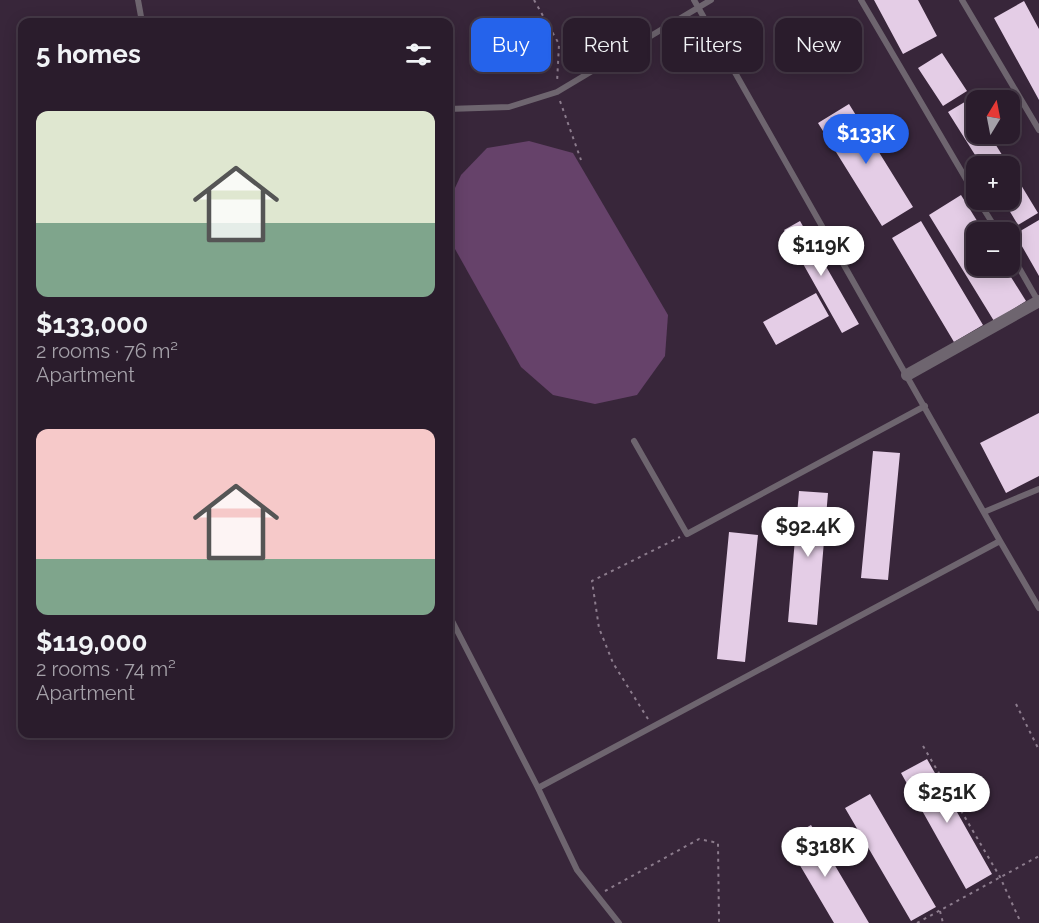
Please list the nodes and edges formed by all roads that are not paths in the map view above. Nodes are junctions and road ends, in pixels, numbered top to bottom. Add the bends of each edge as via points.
1 (138, 0) edge
2 (694, 0) edge
3 (711, 0) edge
4 (861, 0) edge
5 (962, 0) edge
6 (698, 7) junction
7 (141, 18) edge
8 (453, 110) edge
9 (1039, 130) edge
10 (966, 179) edge
11 (1020, 269) edge
12 (1039, 302) edge
13 (907, 375) junction
14 (925, 406) junction
15 (634, 441) dead end
16 (1039, 489) edge
17 (984, 512) junction
18 (1000, 541) junction
19 (1039, 608) edge
20 (453, 623) edge
21 (538, 788) junction
22 (619, 923) edge

1 - 7 lane
2 - 6 lane
3 - 6 lane
4 - 10 lane
5 - 9 lane
6 - 8 lane via 557,92 509,107
6 - 13 lane
11 - 12 lane
12 - 13 street
13 - 14 lane
14 - 15 lane via 687,534
14 - 17 lane
16 - 17 lane
17 - 18 lane
18 - 19 lane
18 - 21 lane
20 - 21 lane
21 - 22 lane via 577,870

